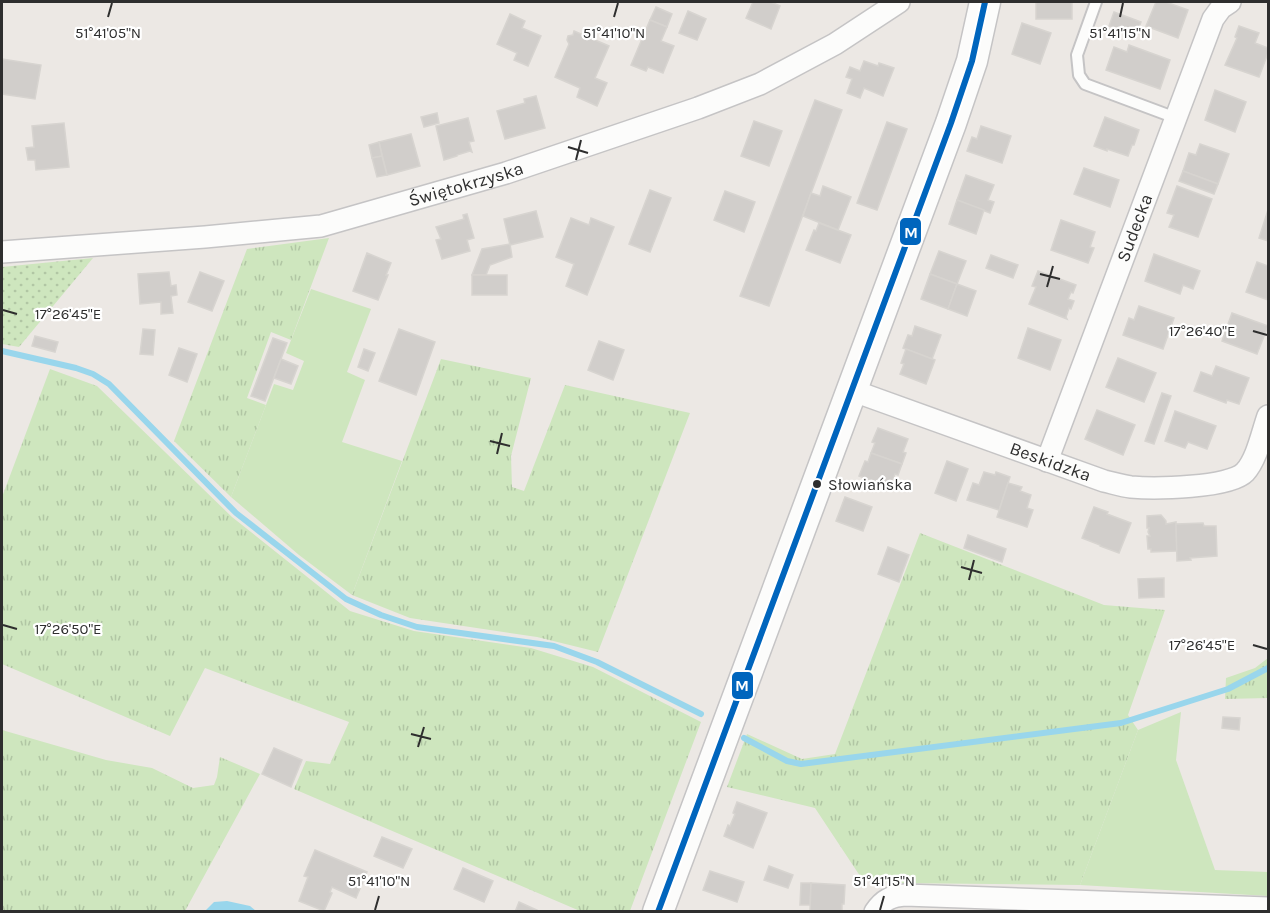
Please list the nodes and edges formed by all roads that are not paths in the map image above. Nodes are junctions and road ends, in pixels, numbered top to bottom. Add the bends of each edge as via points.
1 (899, 2) edge
2 (985, 2) edge
3 (1096, 2) edge
4 (1230, 2) edge
5 (1176, 118) junction
6 (2, 252) edge
7 (851, 390) junction
8 (1269, 416) edge
9 (1047, 461) junction
10 (1269, 908) edge
11 (658, 912) edge
12 (875, 912) edge

1 - 6 street, Świętokrzyska via 835,44 760,84 506,173 321,226
2 - 7 street via 955,113
3 - 5 lane via 1077,55 1079,75 1085,84
4 - 5 street, Sudecka via 1213,19
5 - 9 street, Sudecka
7 - 9 street, Beskidzka
7 - 11 street
8 - 9 street, Beskidzka via 1251,464 1232,480 1155,488 1131,486
10 - 12 street via 905,895 882,902

